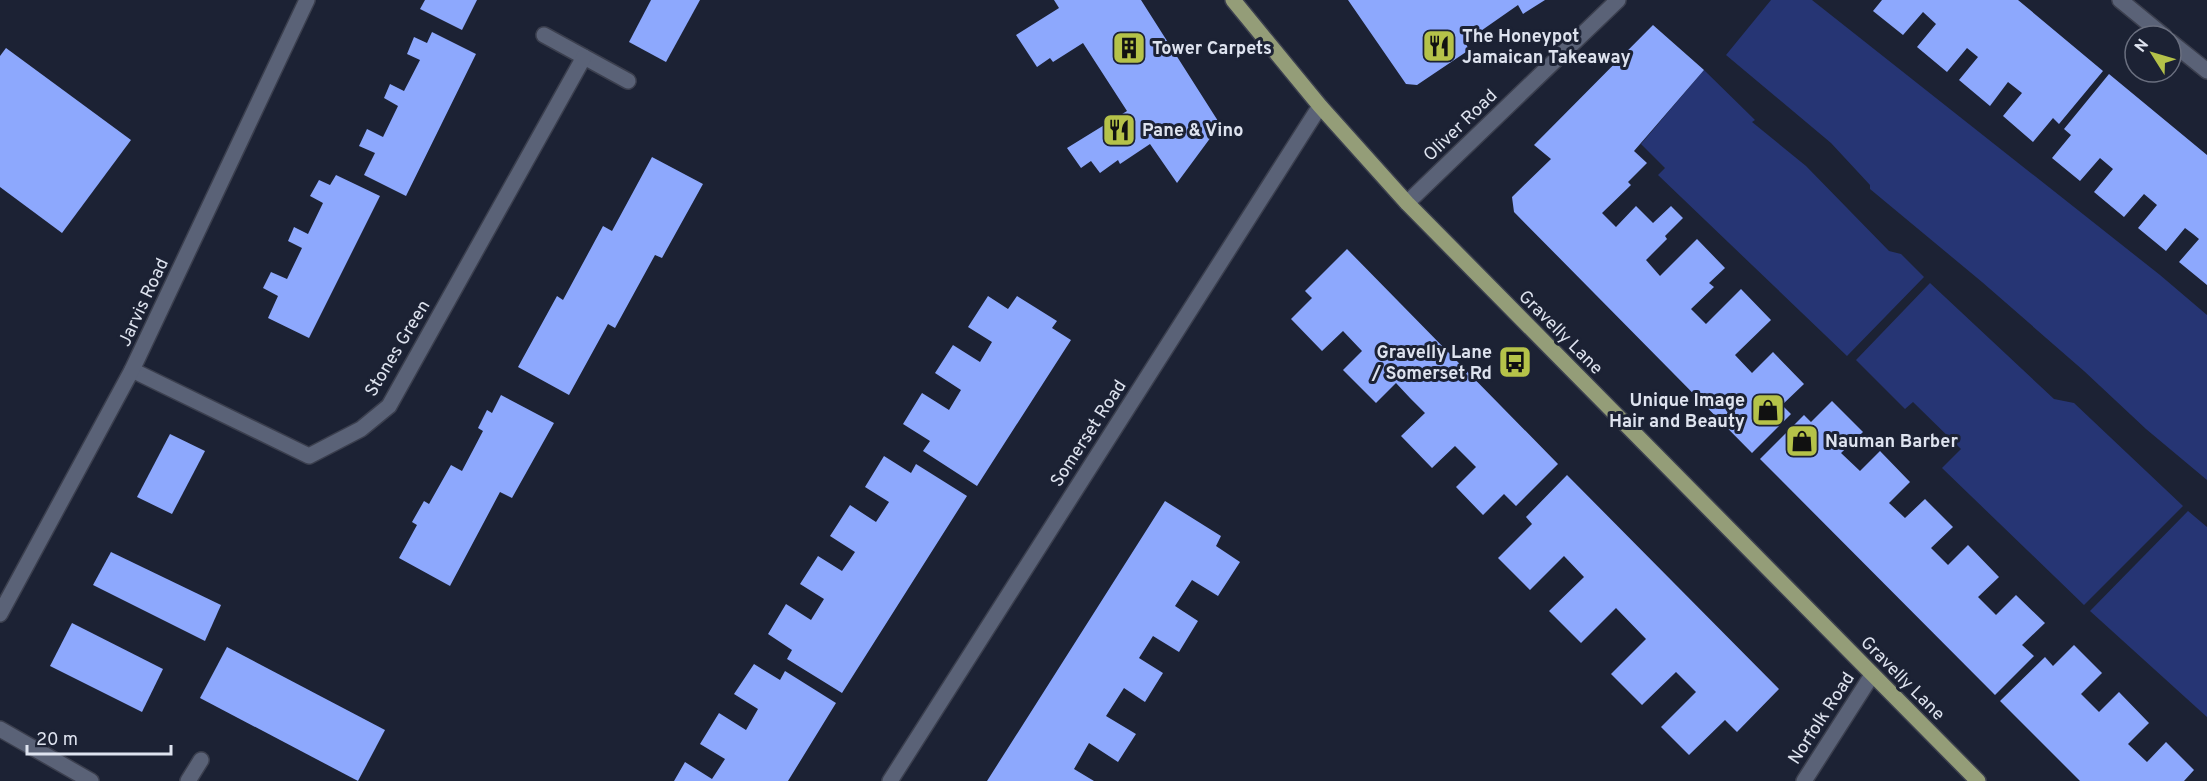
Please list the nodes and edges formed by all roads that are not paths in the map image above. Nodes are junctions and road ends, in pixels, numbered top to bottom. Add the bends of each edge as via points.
1 (307, 0) edge
2 (1233, 0) edge
3 (1618, 0) edge
4 (2120, 0) edge
5 (2149, 24) edge
6 (544, 35) dead end
7 (2183, 52) edge
8 (584, 57) junction
9 (2207, 71) edge
10 (628, 81) dead end
11 (1320, 106) junction
12 (1407, 203) junction
13 (132, 370) junction
14 (0, 614) edge
15 (1872, 675) junction
16 (0, 729) edge
17 (201, 760) dead end
18 (91, 781) edge
19 (188, 781) edge
20 (890, 781) edge
21 (1804, 781) edge
22 (1978, 781) edge

1 - 13 street, Jarvis Road
2 - 11 main road, Gravelly Lane
3 - 12 street, Oliver Road
4 - 5 street
6 - 8 street
7 - 9 street
8 - 10 street
8 - 13 street, Stones Green via 389,406 361,429 309,456
11 - 12 main road, Gravelly Lane
11 - 20 street, Somerset Road
12 - 15 main road, Gravelly Lane
13 - 14 street, Jarvis Road
15 - 21 street, Norfolk Road
15 - 22 main road, Gravelly Lane
16 - 18 street
17 - 19 street

